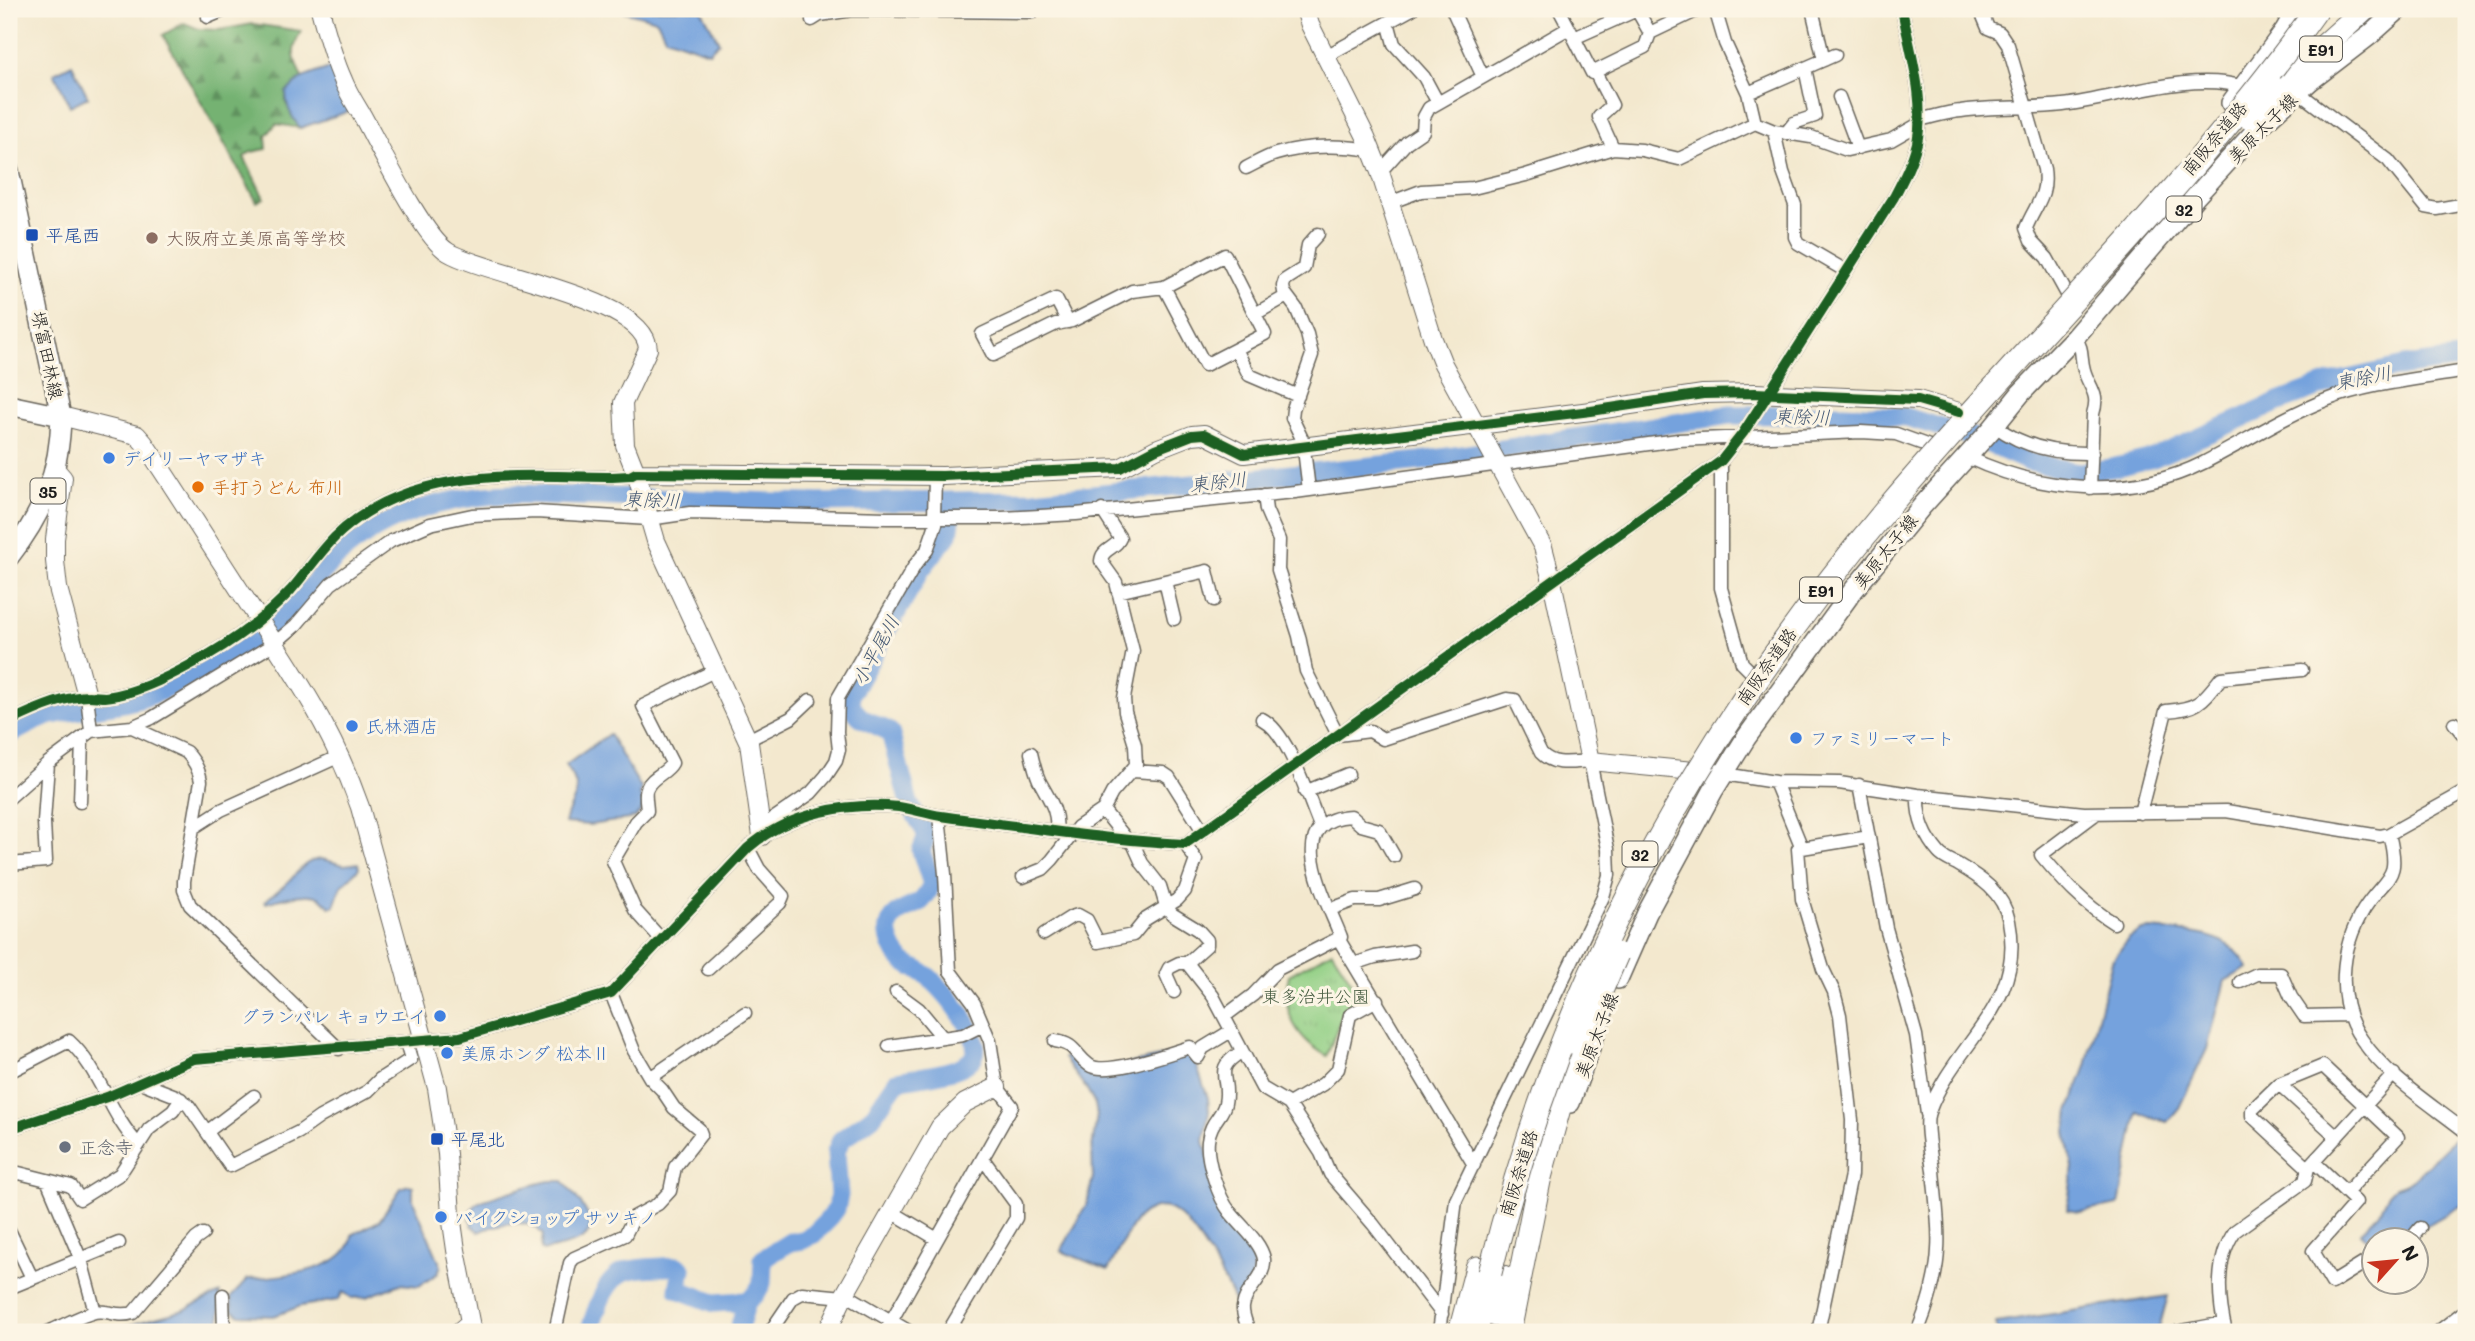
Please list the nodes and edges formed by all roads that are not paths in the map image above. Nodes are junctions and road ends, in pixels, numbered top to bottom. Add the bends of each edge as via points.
1 (227, 9) edge
2 (320, 9) edge
3 (1034, 9) edge
4 (1305, 9) edge
5 (1412, 9) edge
6 (1452, 9) edge
7 (1559, 9) edge
8 (1637, 9) edge
9 (1700, 9) edge
10 (1718, 9) edge
11 (1812, 9) edge
12 (1902, 9) edge
13 (1980, 9) edge
14 (2297, 9) edge
15 (2317, 9) edge
16 (2341, 9) edge
17 (2365, 9) edge
18 (2399, 9) edge
19 (208, 17) dead end
20 (812, 20) dead end
21 (1388, 22) junction
22 (1571, 33) junction
23 (1650, 33) junction
24 (1325, 56) junction
25 (1805, 68) junction
26 (1595, 72) junction
27 (1483, 77) junction
28 (2244, 87) junction
29 (2287, 91) junction
30 (1748, 93) junction
31 (1839, 97) dead end
32 (1438, 103) junction
33 (2026, 109) junction
34 (1919, 122) junction
35 (1755, 123) junction
36 (1780, 132) junction
37 (1613, 148) junction
38 (1858, 148) junction
39 (1371, 150) junction
40 (1246, 168) dead end
41 (9, 171) edge
42 (1380, 173) junction
43 (1389, 203) junction
44 (2466, 205) edge
45 (1318, 234) dead end
46 (1846, 271) junction
47 (1164, 286) junction
48 (1287, 296) junction
49 (2068, 296) junction
50 (1255, 314) junction
51 (1068, 322) junction
52 (2075, 337) junction
53 (1236, 349) junction
54 (2466, 372) edge
55 (1298, 396) junction
56 (1765, 398) junction
57 (9, 405) edge
58 (1957, 413) junction
59 (61, 416) junction
60 (1993, 428) junction
61 (1478, 431) junction
62 (1742, 434) junction
63 (1932, 443) junction
64 (1304, 447) junction
65 (2092, 453) junction
66 (1970, 454) junction
67 (1721, 461) junction
68 (1498, 466) junction
69 (56, 470) junction
70 (637, 476) junction
71 (935, 476) junction
72 (2090, 488) junction
73 (1309, 490) junction
74 (1264, 495) junction
75 (1102, 510) junction
76 (648, 516) junction
77 (936, 518) junction
78 (9, 557) edge
79 (1165, 581) junction
80 (1552, 581) junction
81 (1118, 592) junction
82 (1214, 600) dead end
83 (1174, 619) dead end
84 (267, 631) junction
85 (716, 670) junction
86 (2302, 670) dead end
87 (1751, 672) junction
88 (87, 700) junction
89 (810, 700) dead end
90 (1262, 719) dead end
91 (9, 722) edge
92 (2454, 723) dead end
93 (132, 727) junction
94 (88, 732) junction
95 (1338, 735) junction
96 (2466, 738) edge
97 (748, 740) junction
98 (1031, 753) dead end
99 (340, 756) junction
100 (1590, 761) junction
101 (48, 763) junction
102 (1294, 765) junction
103 (1688, 770) junction
104 (1133, 771) junction
105 (1348, 774) dead end
106 (1724, 774) junction
107 (1775, 782) junction
108 (1859, 785) junction
109 (2466, 791) edge
110 (1306, 792) junction
111 (1917, 795) junction
112 (9, 798) edge
113 (80, 802) dead end
114 (1102, 810) junction
115 (2097, 813) junction
116 (2140, 813) junction
117 (939, 816) junction
118 (1320, 827) junction
119 (193, 828) junction
120 (1203, 831) junction
121 (1056, 832) junction
122 (1072, 833) junction
123 (2389, 834) junction
124 (757, 837) junction
125 (1868, 837) junction
126 (1130, 841) junction
127 (1185, 844) junction
128 (1802, 848) junction
129 (1394, 856) dead end
130 (9, 864) edge
131 (1023, 877) dead end
132 (1415, 889) dead end
133 (1166, 906) junction
134 (1331, 909) junction
135 (2114, 923) dead end
136 (1044, 934) dead end
137 (1338, 938) junction
138 (661, 939) junction
139 (1412, 951) dead end
140 (1187, 963) junction
141 (1354, 964) junction
142 (708, 969) dead end
143 (2240, 982) dead end
144 (896, 992) dead end
145 (1174, 992) dead end
146 (611, 993) junction
147 (1377, 1000) junction
148 (1578, 1001) junction
149 (745, 1013) dead end
150 (2349, 1015) junction
151 (1225, 1016) junction
152 (983, 1025) junction
153 (1231, 1031) junction
154 (943, 1038) junction
155 (424, 1041) junction
156 (1055, 1041) dead end
157 (405, 1042) junction
158 (889, 1046) dead end
159 (339, 1049) junction
160 (1575, 1050) junction
161 (1241, 1052) junction
162 (9, 1072) edge
163 (2393, 1074) junction
164 (650, 1078) junction
165 (141, 1082) junction
166 (2278, 1084) junction
167 (998, 1087) junction
168 (254, 1096) dead end
169 (107, 1097) junction
170 (181, 1099) junction
171 (1289, 1104) junction
172 (2365, 1105) junction
173 (1927, 1114) junction
174 (9, 1129) edge
175 (208, 1130) junction
176 (2466, 1132) edge
177 (2337, 1137) junction
178 (138, 1144) junction
179 (983, 1159) junction
180 (1474, 1165) junction
181 (2311, 1165) junction
182 (9, 1177) edge
183 (47, 1180) junction
184 (2347, 1192) junction
185 (892, 1212) junction
186 (9, 1230) edge
187 (204, 1234) dead end
188 (937, 1239) junction
189 (119, 1243) dead end
190 (80, 1260) junction
191 (2360, 1266) edge
192 (32, 1278) junction
193 (9, 1288) edge
194 (223, 1295) dead end
195 (844, 1296) junction
196 (2466, 1310) edge
197 (95, 1312) junction
198 (1442, 1314) junction
199 (471, 1326) edge
200 (888, 1326) edge
201 (2225, 1328) edge
202 (48, 1332) edge
203 (224, 1332) edge
204 (455, 1332) edge
205 (555, 1332) edge
206 (770, 1332) edge
207 (827, 1332) edge
208 (910, 1332) edge
209 (948, 1332) edge
210 (1249, 1332) edge
211 (1439, 1332) edge
212 (1460, 1332) edge
213 (1467, 1332) edge
214 (1476, 1332) edge
215 (1492, 1332) edge
216 (1509, 1332) edge
217 (1516, 1332) edge
218 (1818, 1332) edge
219 (1917, 1332) edge
220 (2176, 1332) edge
221 (2438, 1332) edge

1 - 19 street
2 - 70 street via 346,87 434,240 447,252 598,304 638,327 647,340 648,349 623,403 625,445
3 - 20 street via 852,10
4 - 24 street
5 - 21 street
6 - 27 street
7 - 22 street
8 - 22 street
8 - 23 street
9 - 23 street
10 - 30 street via 1725,43
11 - 25 street via 1830,57
12 - 34 street
13 - 33 street via 1988,28 2000,33 2008,45
14 - 28 main road, 美原太子線 / 32
15 - 148 highway, 南阪奈道路 / E91, bridge via 2204,152 1891,504 1782,642 1680,801
16 - 29 highway, E91
17 - 29 highway, E91
18 - 29 main road, 美原太子線 / 32 via 2370,35
21 - 24 street
21 - 32 street via 1394,44 1424,77
22 - 26 street
22 - 27 street
23 - 26 street via 1645,47
24 - 39 street
25 - 30 street
25 - 36 street via 1815,117
26 - 37 street via 1612,105 1599,117
27 - 32 street
28 - 33 street via 2226,82 2179,83
28 - 49 main road, 美原太子線 / 32 via 2159,194
29 - 44 street via 2388,160 2426,207
29 - 52 main road, 美原太子線 / 32
29 - 160 highway, 南阪奈道路 / E91, bridge via 2219,158 1900,517 1787,662 1699,799 1640,905
30 - 35 street
31 - 38 street
32 - 42 street via 1424,117 1423,131
33 - 34 street via 1960,111
33 - 49 street via 2046,181 2026,228
34 - 38 street via 1891,140
34 - 46 street via 1910,167
35 - 36 street
35 - 37 street via 1679,159
36 - 38 street via 1847,150
36 - 46 street via 1783,172 1795,205 1795,237
37 - 43 street via 1526,176 1473,188 1421,191
39 - 40 street via 1314,148 1276,154
39 - 42 street
41 - 59 main road, 堺富田林線 / 35
42 - 43 street
43 - 61 street via 1433,339
45 - 48 street via 1308,245 1304,268 1285,280
46 - 56 street
47 - 50 street via 1225,255
47 - 51 street via 1132,291
47 - 53 street via 1205,365
48 - 50 street
48 - 55 street via 1296,308 1312,355
49 - 58 main road, 美原太子線 / 32
50 - 53 street via 1265,334
51 - 51 street via 993,355 982,334 1056,299
52 - 60 main road, 美原太子線 / 32
52 - 65 street via 2082,346 2084,370 2096,404
53 - 55 street via 1250,375
54 - 72 street via 2354,391 2296,412 2180,472 2128,486
55 - 64 street via 1292,418
56 - 58 street via 1918,400
56 - 61 street via 1703,394
56 - 62 street
57 - 59 main road, 堺富田林線
58 - 63 main road, 美原太子線 / 32
59 - 69 main road, 堺富田林線 / 35
59 - 84 street via 137,435
60 - 65 street via 2066,454
60 - 66 main road, 美原太子線 / 32
61 - 64 street
61 - 68 street
62 - 63 street via 1884,433
62 - 67 street
62 - 68 street
63 - 87 main road, 美原太子線 / 32
64 - 71 street via 1244,454 1204,435 1192,435 1120,468
64 - 73 street
65 - 72 street
66 - 72 street via 1986,466 2043,482
66 - 106 main road, 美原太子線 / 32 via 1852,592
67 - 80 street
67 - 87 street via 1721,588 1742,663
68 - 73 street
68 - 80 street via 1543,547
69 - 78 main road, 堺富田林線 / 35 via 29,531
69 - 88 street via 63,478 55,539 58,588
70 - 71 street
70 - 76 street
70 - 84 street via 470,478 410,493 368,512 336,537 289,592
71 - 77 street
73 - 74 street
74 - 75 street
74 - 95 street via 1279,540 1278,570 1306,671
75 - 77 street
75 - 81 street via 1120,538 1101,561
76 - 77 street
76 - 84 street via 536,512 472,515 430,524 391,541 338,578 296,625
76 - 85 street
77 - 124 street via 927,550 838,698 836,761 811,793
79 - 81 street
79 - 82 street via 1207,571
79 - 83 street
80 - 95 street
80 - 100 street
81 - 104 street via 1133,651 1125,698 1137,759
84 - 88 street via 224,645 154,682
84 - 93 street via 152,718
84 - 99 street
85 - 97 street
85 - 138 street via 643,706 672,763 648,785 648,811 636,822 613,861 635,910
86 - 116 street via 2221,678 2197,706 2166,712
87 - 103 main road, 美原太子線 / 32
88 - 91 street via 36,709
88 - 94 street
89 - 97 street via 791,718
90 - 102 street via 1276,730
92 - 96 street
93 - 94 street
93 - 119 street via 186,752 197,766 201,781
94 - 101 street
94 - 113 street
95 - 100 street via 1370,731 1384,739 1507,699 1515,700 1548,760
95 - 102 street
97 - 124 street
98 - 121 street via 1055,809
99 - 119 street via 221,810
99 - 155 street via 360,807
100 - 103 street
100 - 180 street via 1608,849 1609,875 1603,897
101 - 112 street
101 - 130 street via 46,861
102 - 110 street
102 - 120 street
103 - 106 street
103 - 213 main road, 美原太子線 / 32 via 1632,870 1575,994 1511,1178
104 - 114 street
104 - 120 street via 1169,777
105 - 110 street
106 - 107 street
106 - 217 main road, 美原太子線 / 32 via 1647,913 1602,1012 1565,1118
107 - 108 street
107 - 128 street
108 - 111 street
108 - 125 street
109 - 123 street
110 - 118 street
111 - 115 street
111 - 173 street via 1921,824 1940,854 1986,881 1998,897 2009,919 2012,946 2000,1001 1949,1072
114 - 122 street
114 - 126 street
115 - 116 street
115 - 135 street via 2041,855 2073,892
116 - 123 street via 2226,811
117 - 121 street
117 - 124 street via 901,807 842,808 801,818
117 - 152 street via 950,971 974,1003
118 - 129 street via 1351,816 1361,825 1379,830
118 - 134 street via 1312,856
119 - 159 street via 184,881 190,905
120 - 127 street
121 - 122 street
122 - 126 street
122 - 131 street via 1043,869
123 - 150 street via 2393,871 2364,909 2347,952 2342,978
124 - 138 street
124 - 142 street via 759,869 783,896
125 - 128 street
125 - 173 street via 1886,929 1916,1035
126 - 127 street
126 - 133 street via 1160,886
127 - 133 street via 1196,860 1185,891
128 - 218 street via 1798,849 1802,899 1840,1016 1852,1120 1851,1175
132 - 134 street
133 - 136 street via 1125,938 1098,942 1087,920 1078,915
133 - 140 street via 1207,940
134 - 137 street via 1342,936
137 - 141 street
137 - 151 street via 1278,969
138 - 146 street
139 - 141 street
140 - 145 street via 1169,968 1166,974
140 - 151 street
141 - 147 street
143 - 150 street via 2257,974 2281,974 2304,1016
144 - 154 street via 919,1009
146 - 155 street via 460,1037
146 - 164 street
147 - 171 street via 1350,1015 1338,1069
147 - 180 street
148 - 212 highway, bridge via 1504,1188
148 - 214 highway, 南阪奈道路 / E91, bridge via 1508,1203
149 - 164 street
150 - 163 street via 2362,1041
151 - 153 street
152 - 154 street
152 - 167 street
153 - 156 street via 1203,1048 1198,1057 1190,1048 1098,1068 1067,1042
153 - 161 street
154 - 158 street
155 - 157 street
155 - 199 street via 443,1118 451,1215
157 - 159 street
157 - 175 street via 411,1059 368,1091 230,1166
159 - 165 street via 194,1059
160 - 215 highway, 南阪奈道路 / E91 via 1533,1169
160 - 216 highway via 1539,1181
161 - 171 street via 1262,1088
161 - 210 street via 1228,1060 1224,1070 1225,1104 1210,1126 1207,1144 1222,1201 1264,1259 1262,1275 1242,1310
162 - 169 street via 69,1041
163 - 172 street
163 - 176 street
164 - 205 street via 701,1134 675,1167 664,1198 634,1217 625,1235 574,1258
165 - 169 street
165 - 170 street
166 - 172 street via 2323,1066
166 - 177 street
166 - 181 street via 2252,1110 2252,1116
167 - 179 street via 1012,1106
167 - 185 street via 965,1103 940,1127
168 - 175 street
169 - 174 street
169 - 178 street
170 - 175 street
170 - 178 street
171 - 198 street via 1330,1174
172 - 177 street
172 - 184 street via 2398,1138
173 - 219 street via 1939,1251
177 - 181 street
178 - 183 street via 120,1174 80,1199 71,1186
179 - 188 street
179 - 209 street via 1016,1204 1016,1218
180 - 198 street via 1456,1200
181 - 184 street
181 - 201 street via 2305,1181 2235,1231 2228,1241 2219,1296
182 - 183 street via 19,1173
183 - 190 street
184 - 191 street via 2356,1202 2313,1251 2332,1283
185 - 188 street
185 - 195 street
186 - 192 street
187 - 197 street via 138,1309 121,1316
188 - 200 street
189 - 190 street
190 - 192 street
190 - 197 street
192 - 193 street
194 - 203 street
195 - 200 street
195 - 206 street via 802,1293 793,1298
195 - 207 street
196 - 221 street
197 - 202 street
198 - 211 street
199 - 204 street
200 - 208 street
201 - 220 street

